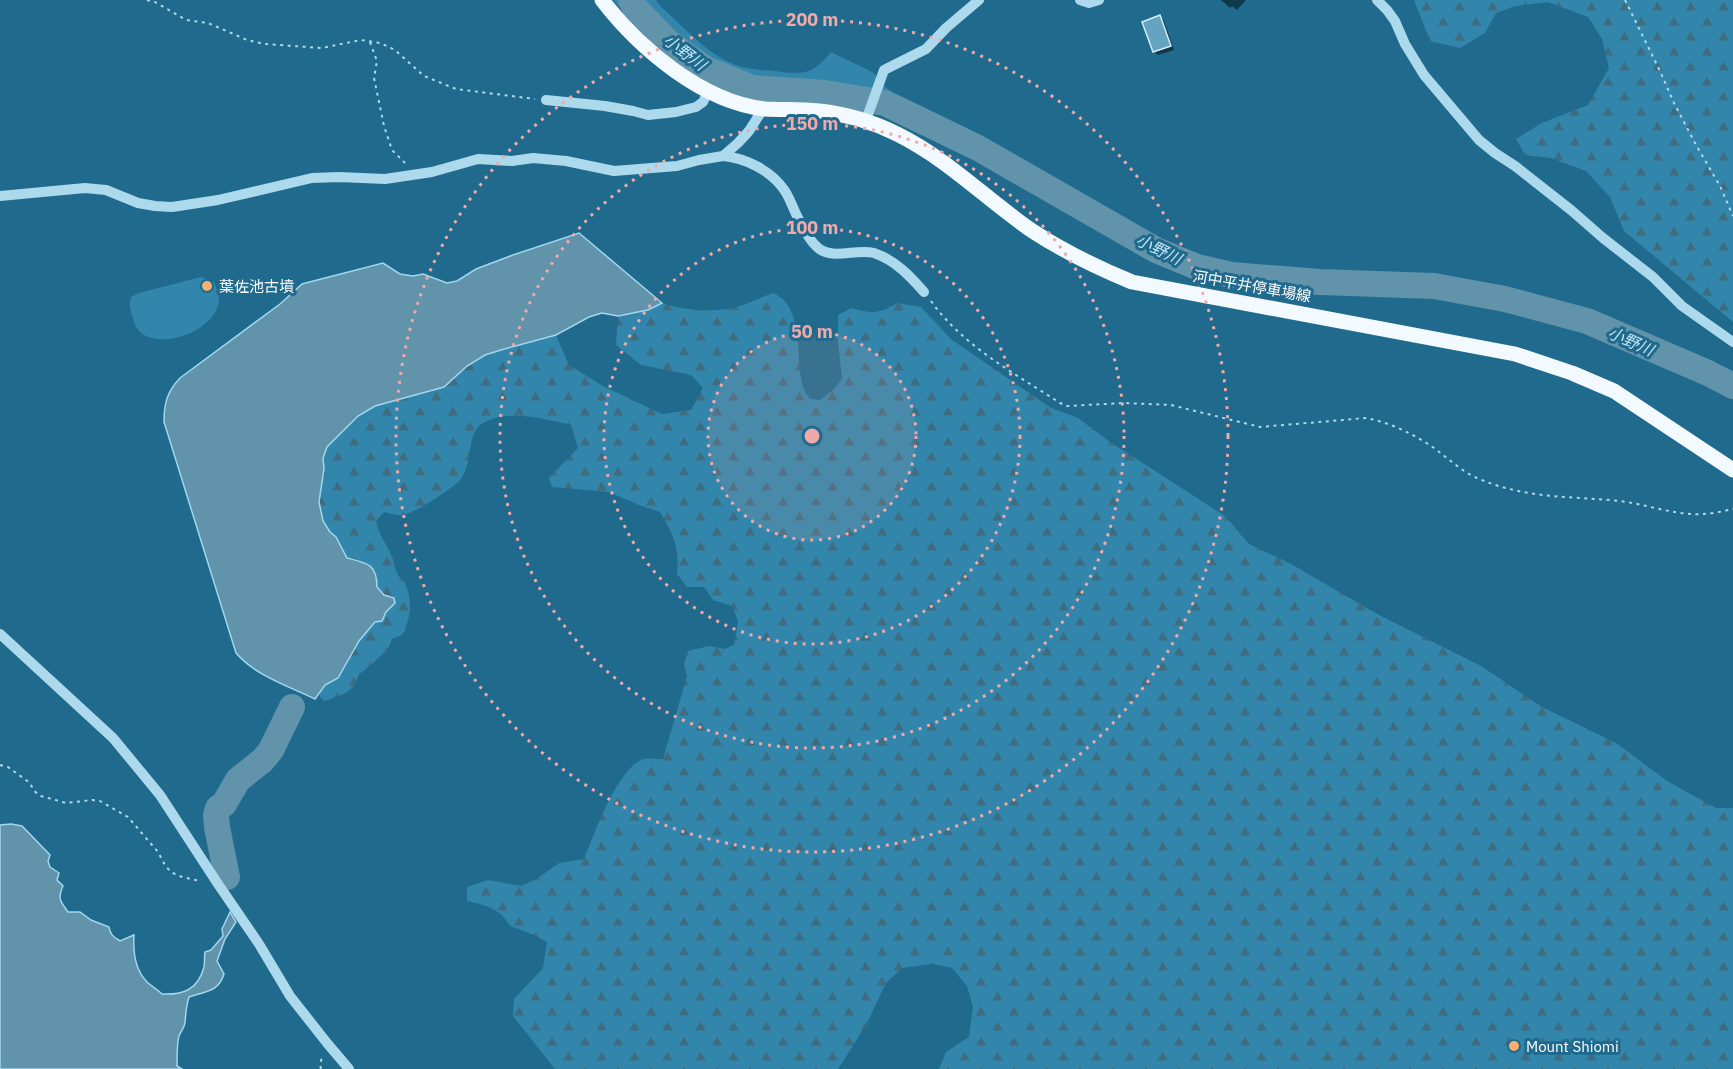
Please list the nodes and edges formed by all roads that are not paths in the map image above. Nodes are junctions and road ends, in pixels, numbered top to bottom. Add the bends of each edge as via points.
1 (602, 0) edge
2 (979, 0) edge
3 (1080, 0) edge
4 (1099, 0) edge
5 (1377, 0) edge
6 (708, 92) junction
7 (546, 100) road end
8 (763, 109) junction
9 (867, 116) junction
10 (723, 156) junction
11 (0, 196) edge
12 (924, 292) road end
13 (1733, 342) edge
14 (1733, 470) edge
15 (0, 634) edge
16 (349, 1069) edge

1 - 6 main road, 河中平井停車場線 via 657,58
2 - 9 street via 926,49 884,70
3 - 4 street
5 - 13 street via 1395,21 1424,75 1479,140 1653,277 1682,306
6 - 7 street via 696,107 648,116 605,106
6 - 8 main road, 河中平井停車場線
8 - 9 main road, 河中平井停車場線
8 - 10 street via 749,131
9 - 14 main road, 河中平井停車場線 via 940,160 1033,231 1095,267 1132,282 1515,354 1614,391
10 - 11 street via 678,166 614,171 566,160 478,159 432,172 385,179 312,178 172,207 155,207 106,190 85,188
10 - 12 street via 751,164 774,178 818,248 829,253 859,251 879,255 902,268
15 - 16 street via 113,738 160,795 290,996

